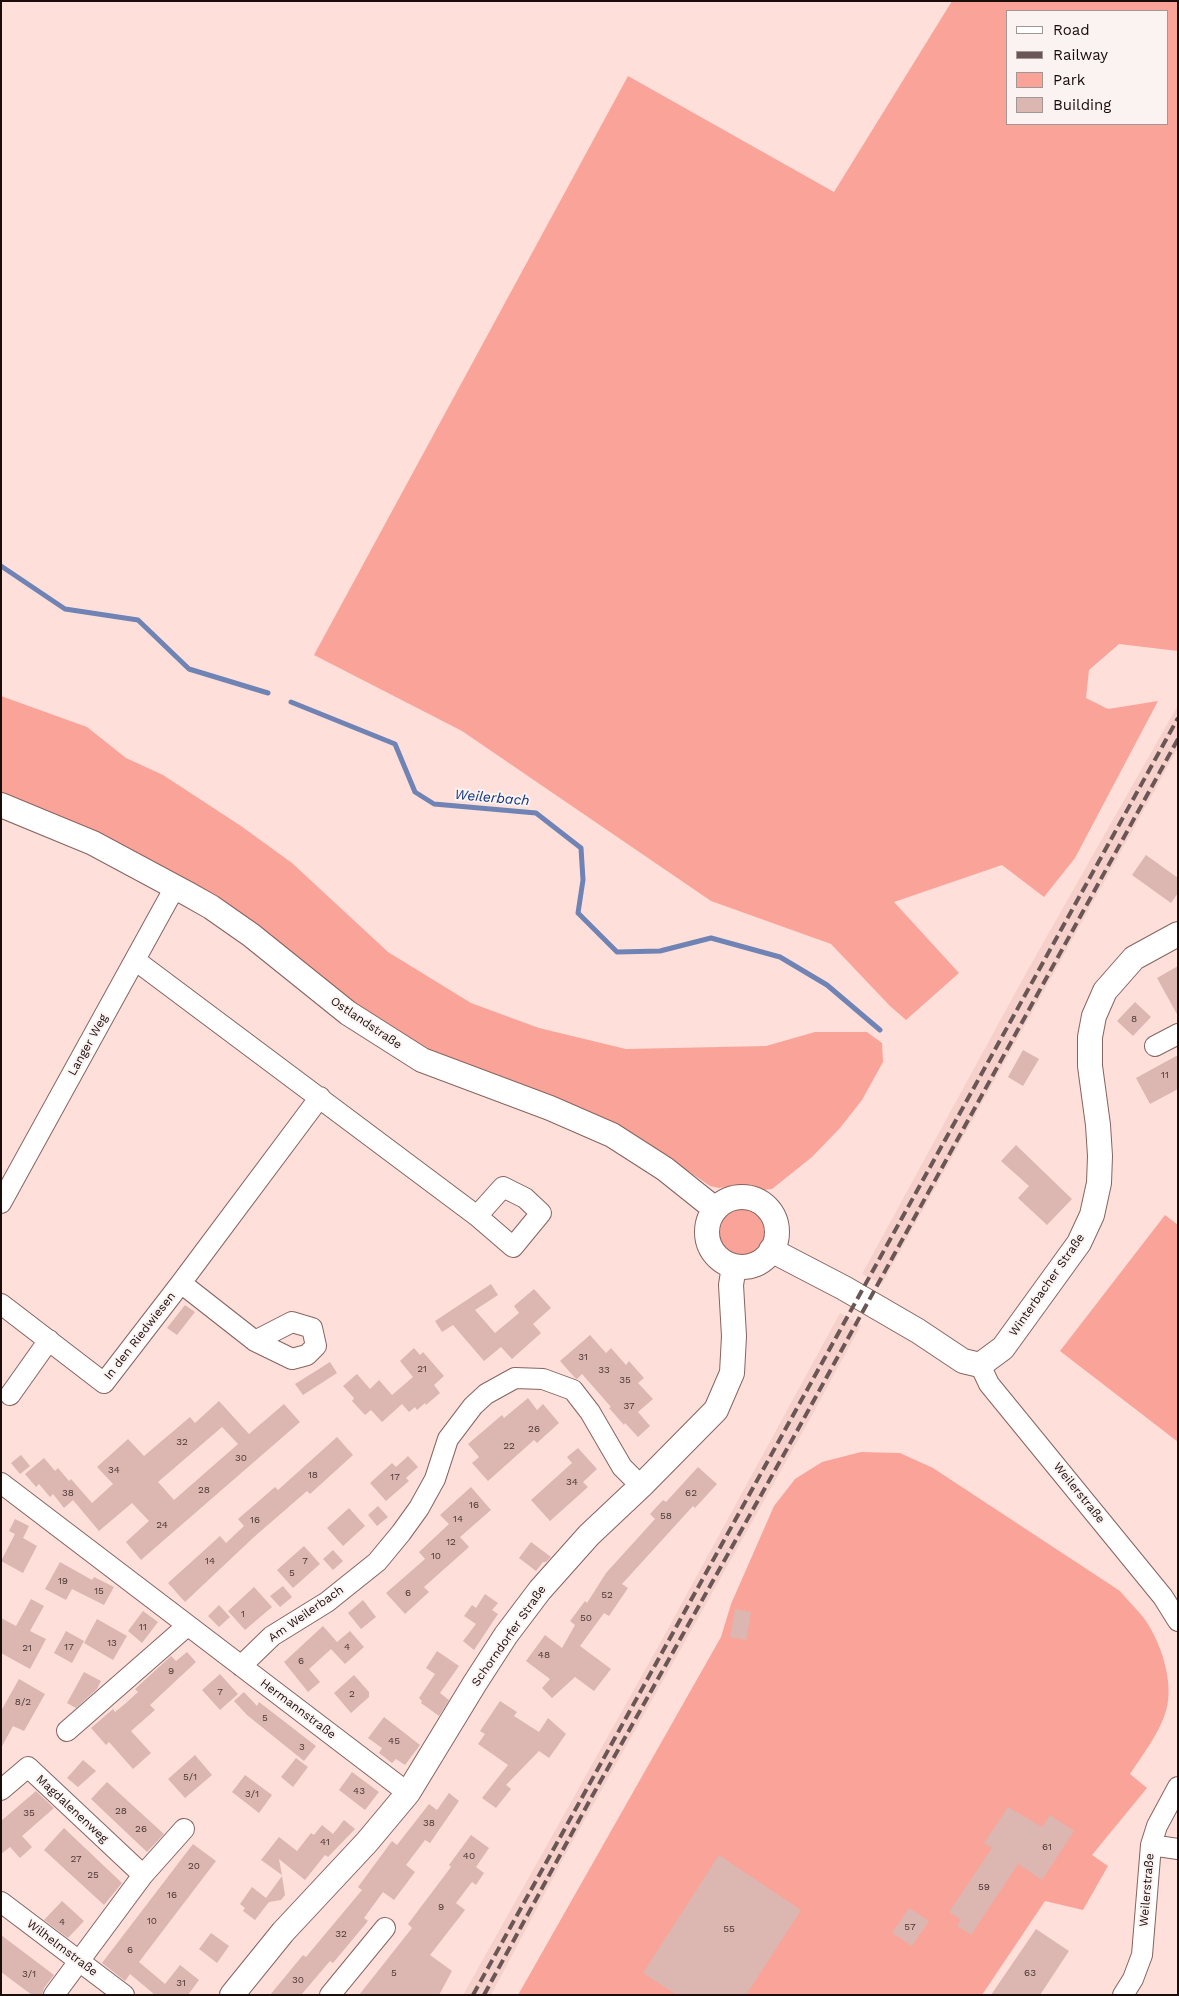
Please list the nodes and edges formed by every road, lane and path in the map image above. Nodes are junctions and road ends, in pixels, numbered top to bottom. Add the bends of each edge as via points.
1 (1, 805) edge
2 (175, 887) junction
3 (1178, 934) edge
4 (135, 960) junction
5 (1178, 1034) edge
6 (1155, 1046) dead end
7 (320, 1097) junction
8 (1, 1203) edge
9 (715, 1209) junction
10 (478, 1216) dead end
11 (771, 1250) junction
12 (734, 1266) junction
13 (182, 1283) junction
14 (1, 1304) edge
15 (49, 1340) junction
16 (255, 1341) dead end
17 (980, 1365) junction
18 (10, 1395) dead end
19 (1, 1483) edge
20 (641, 1486) junction
21 (1178, 1621) edge
22 (187, 1626) junction
23 (241, 1666) junction
24 (67, 1731) dead end
25 (1178, 1787) edge
26 (1, 1790) edge
27 (408, 1793) junction
28 (184, 1828) dead end
29 (1151, 1845) junction
30 (1178, 1849) edge
31 (142, 1875) junction
32 (1, 1902) edge
33 (385, 1928) dead end
34 (80, 1962) junction
35 (238, 1992) edge
36 (54, 1995) edge
37 (124, 1995) edge
38 (330, 1995) edge
39 (1123, 1995) edge

1 - 2 street, Ostlandstraße via 92,843
2 - 4 street, Langer Weg
2 - 9 street, Ostlandstraße via 251,935 348,1014 422,1060 612,1135 665,1169
3 - 17 street, Winterbacher Straße via 1134,958 1106,991 1094,1016 1090,1066 1100,1156 1099,1183 1092,1215 1079,1243 1000,1351
4 - 7 street
4 - 8 street, Langer Weg
5 - 6 street
7 - 10 street
7 - 13 street, In den Riedwiesen
9 - 11 street via 736,1197 759,1201 768,1208 777,1229
9 - 12 street via 706,1231 708,1243 718,1257
11 - 12 street via 755,1264
11 - 17 street via 918,1331 963,1362
12 - 20 street, Schorndorfer Straße via 731,1285 732,1373 716,1410
13 - 15 street, In den Riedwiesen via 104,1383
13 - 16 street, In den Riedwiesen
14 - 15 street, In den Riedwiesen
15 - 18 street
17 - 21 street, Weilerstraße via 989,1384 1157,1590
19 - 22 street, Hermannstraße
20 - 23 street, Am Weilerbach via 622,1467 590,1412 573,1390 544,1379 515,1378 472,1406 448,1439 434,1479 419,1508 377,1562 326,1602 272,1636
20 - 27 street, Schorndorfer Straße via 589,1535 540,1590 474,1683
22 - 23 street, Hermannstraße
22 - 24 street
23 - 27 street, Hermannstraße
25 - 29 street, Weilerstraße via 1157,1826
26 - 31 street, Magdalenenweg via 28,1767
27 - 35 street, Schorndorfer Straße via 283,1932
28 - 31 street
29 - 30 street
29 - 39 street, Weilerstraße via 1142,1955
31 - 34 street
32 - 34 street, Wilhelmstraße
33 - 38 street
34 - 36 street
34 - 37 street, Wilhelmstraße

